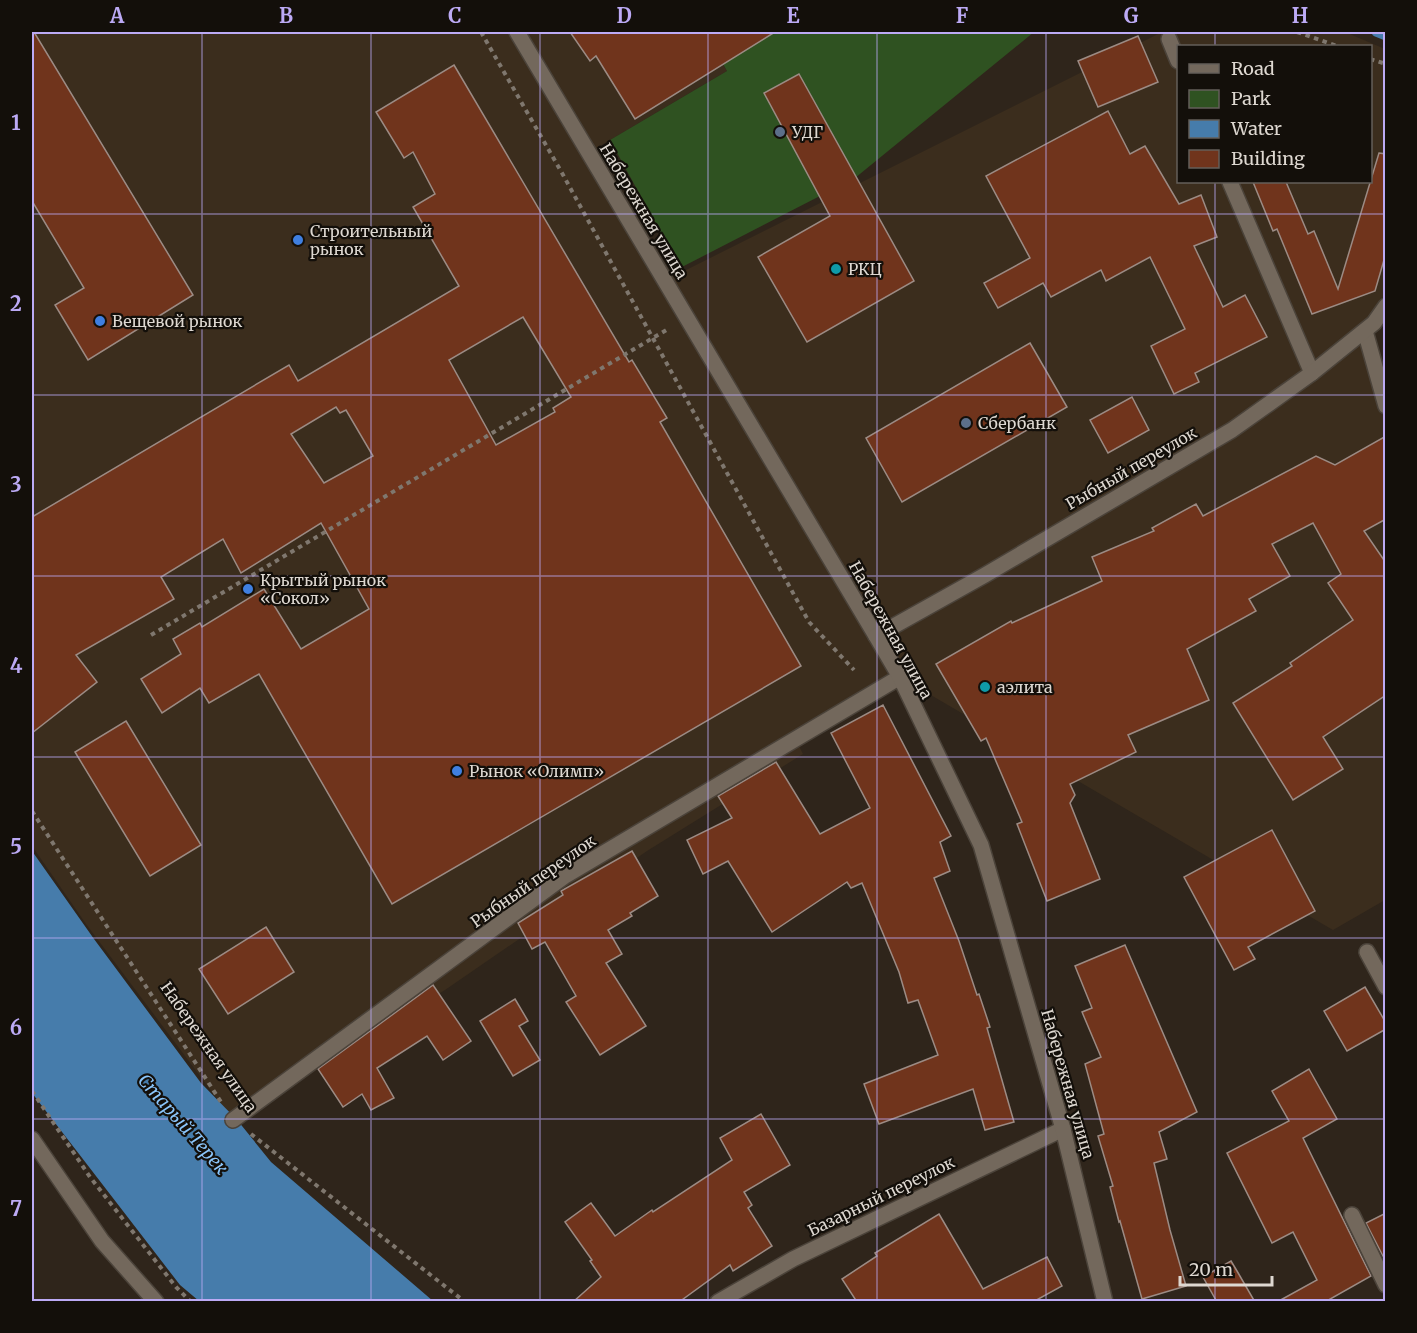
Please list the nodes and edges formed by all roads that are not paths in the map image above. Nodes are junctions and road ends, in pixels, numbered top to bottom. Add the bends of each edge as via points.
1 (517, 32) edge
2 (1169, 39) dead end
3 (1177, 57) edge
4 (1230, 183) edge
5 (1386, 306) edge
6 (1365, 331) junction
7 (1312, 373) junction
8 (1386, 406) edge
9 (876, 636) junction
10 (900, 677) junction
11 (1367, 952) dead end
12 (1386, 987) edge
13 (233, 1120) road end
14 (1063, 1129) junction
15 (32, 1139) edge
16 (1352, 1215) dead end
17 (1386, 1285) edge
18 (156, 1302) edge
19 (718, 1302) edge
20 (1105, 1302) edge

1 - 9 street, Набережная улица
2 - 3 street
4 - 7 street
5 - 6 street, Рыбный переулок
6 - 7 street, Рыбный переулок
6 - 8 street
7 - 9 street, Рыбный переулок via 1232,430
9 - 10 street, Набережная улица
10 - 13 street, Рыбный переулок via 565,876
10 - 14 street, Набережная улица via 981,845
11 - 12 street
14 - 19 street, Базарный переулок via 793,1259
14 - 20 street, Набережная улица
15 - 18 street via 102,1241
16 - 17 street

